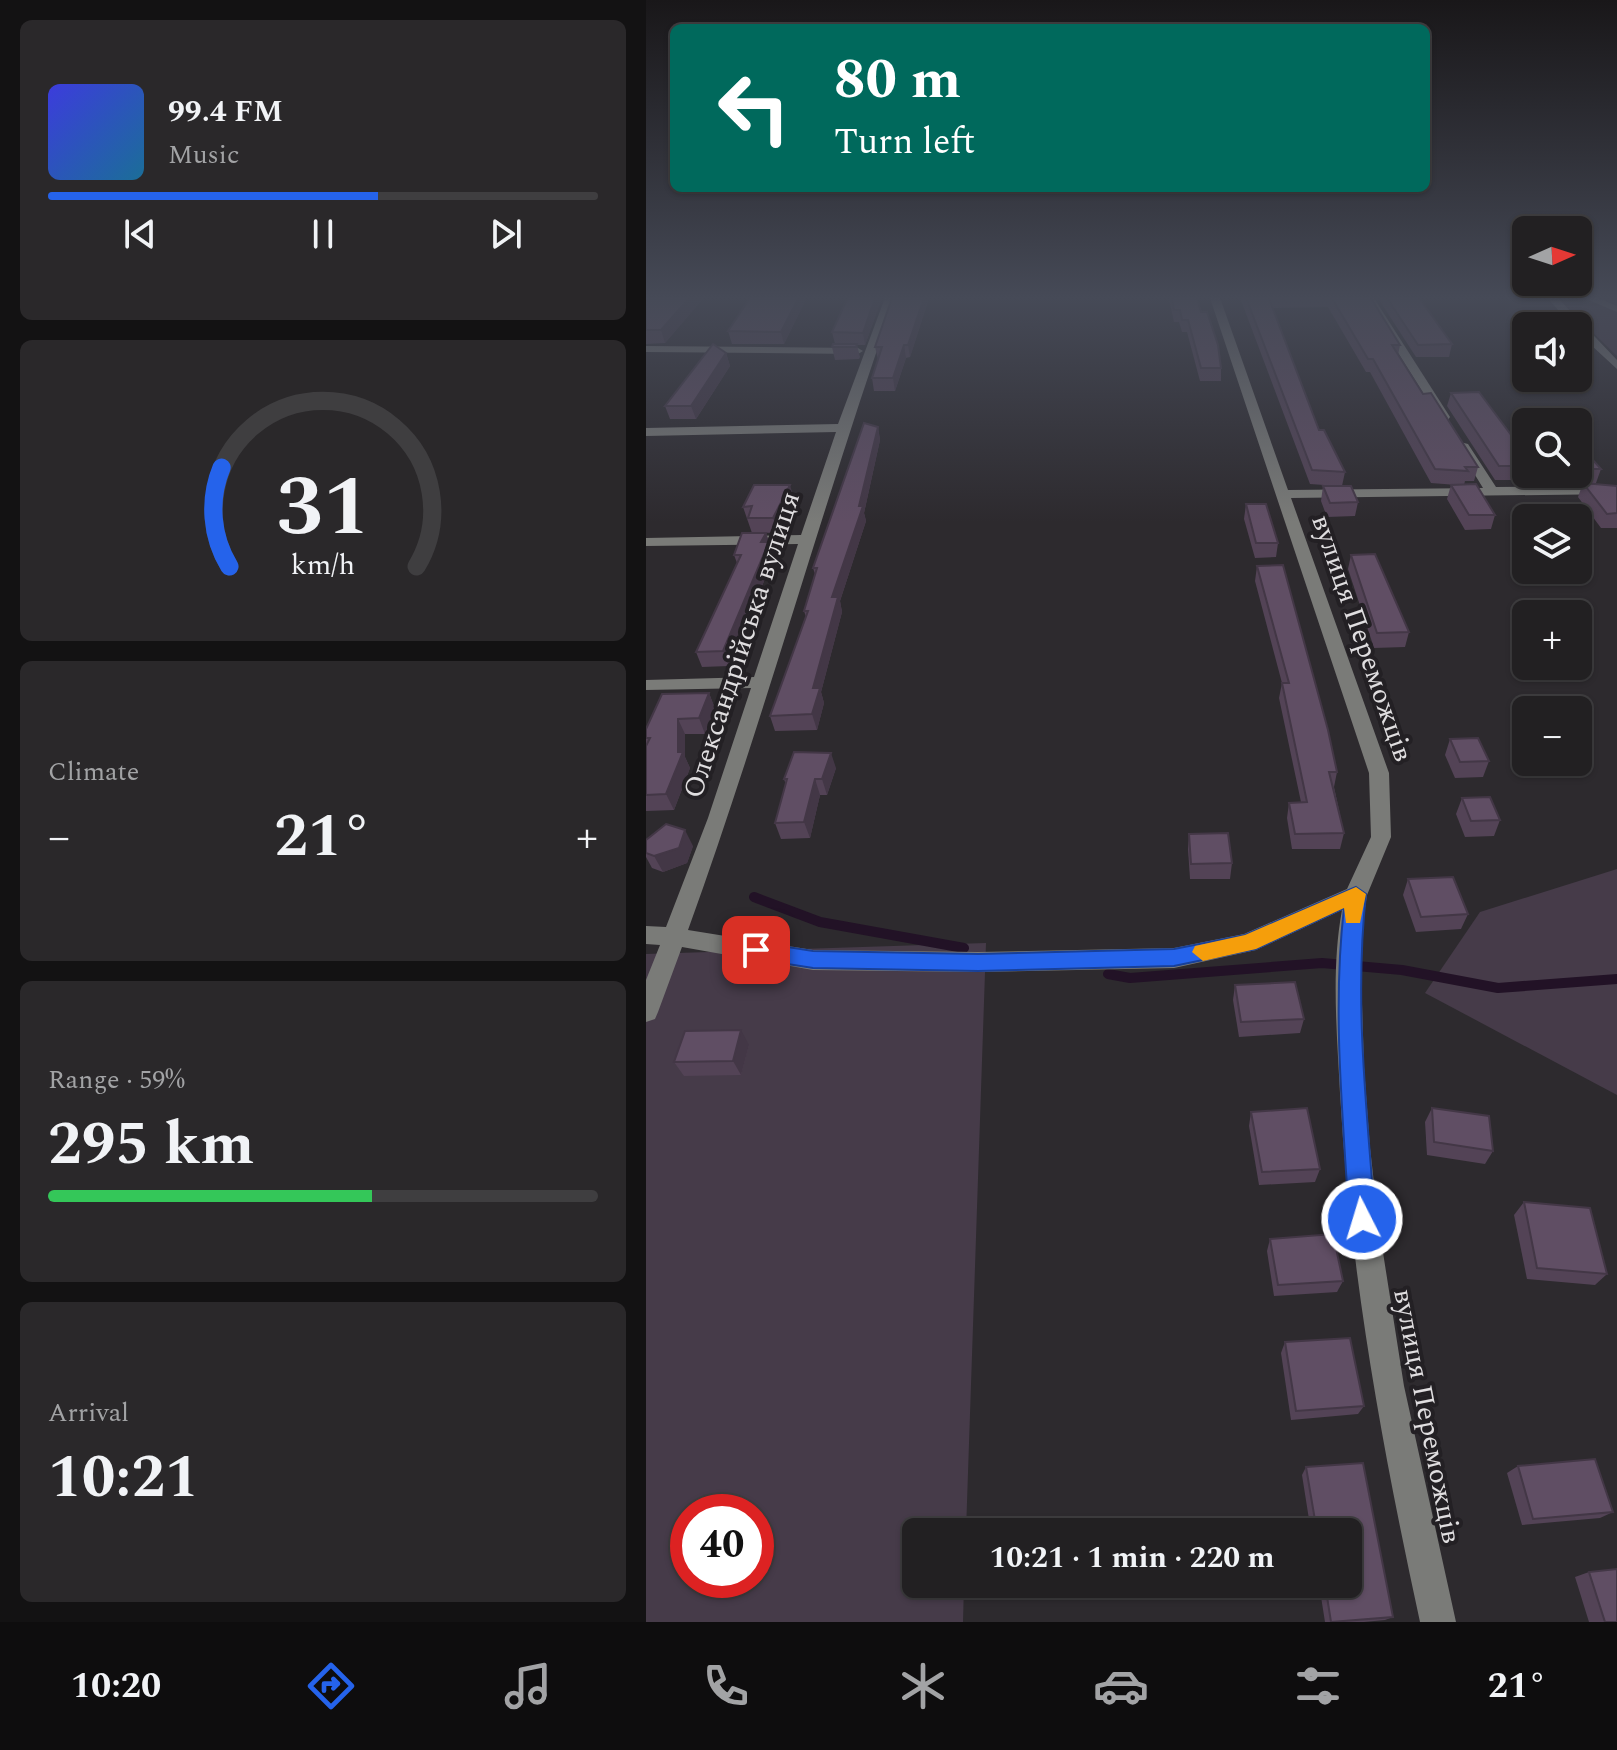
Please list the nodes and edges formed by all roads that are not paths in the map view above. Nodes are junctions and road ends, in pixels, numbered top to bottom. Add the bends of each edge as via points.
1 (862, 371) edge
2 (1239, 371) edge
3 (1415, 371) edge
4 (1450, 426) edge
5 (843, 428) junction
6 (646, 432) edge
7 (1459, 439) edge
8 (1617, 490) edge
9 (1492, 492) junction
10 (1281, 494) junction
11 (808, 539) junction
12 (646, 542) edge
13 (761, 682) junction
14 (646, 685) edge
15 (1356, 894) junction
16 (646, 935) edge
17 (672, 936) junction
18 (646, 1012) edge
19 (1438, 1622) edge

1 - 5 street, Олександрійська вулиця
2 - 10 street, вулиця Переможців
3 - 4 street
5 - 6 street
5 - 11 street, Олександрійська вулиця
7 - 9 street
8 - 9 street
9 - 10 street
10 - 15 street, вулиця Переможців via 1379,773 1379,845
11 - 12 street
11 - 13 street, Олександрійська вулиця
13 - 14 street
13 - 17 street, Олександрійська вулиця via 718,818
15 - 17 street via 1248,943 1174,958 813,960
15 - 19 street, вулиця Переможців via 1349,1022 1364,1248 1399,1455
16 - 17 street
17 - 18 street, Олександрійська вулиця

